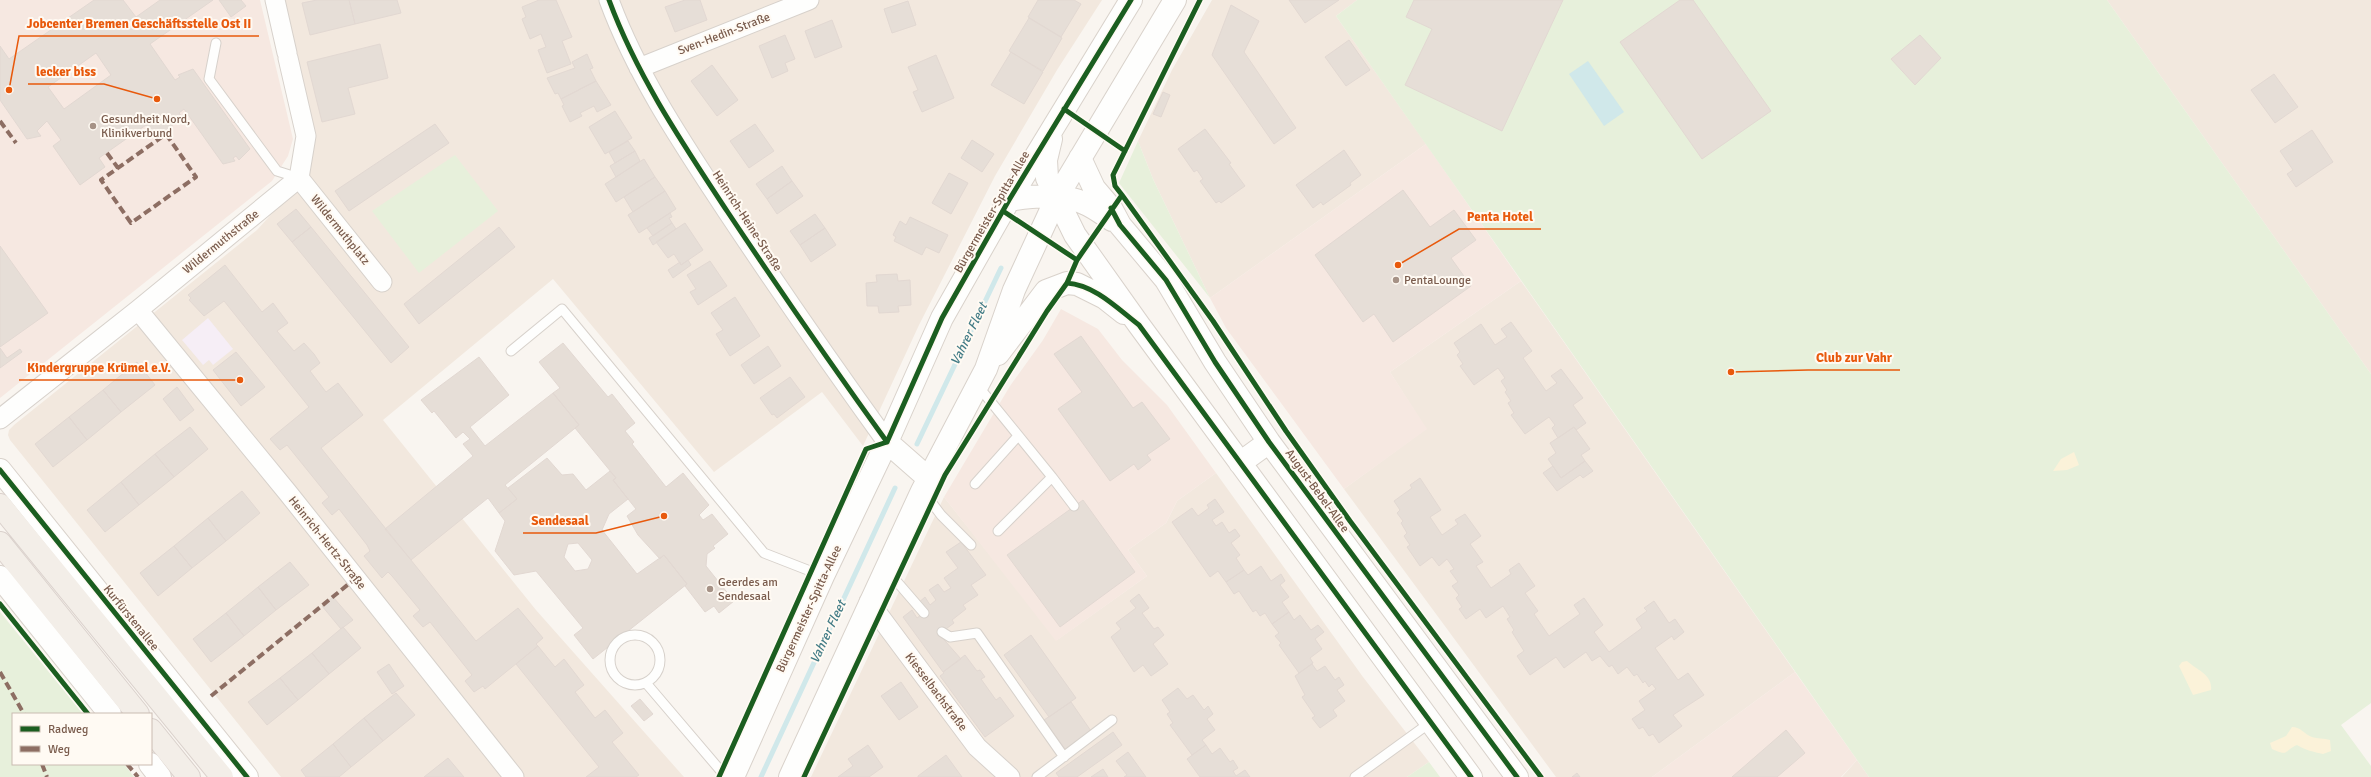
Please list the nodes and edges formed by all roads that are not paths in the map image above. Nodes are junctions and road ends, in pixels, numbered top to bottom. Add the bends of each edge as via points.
1 (275, 0) edge
2 (609, 0) edge
3 (808, 0) edge
4 (1131, 0) edge
5 (1175, 0) edge
6 (216, 43) dead end
7 (639, 68) junction
8 (1053, 126) junction
9 (1080, 158) junction
10 (298, 178) junction
11 (1057, 197) junction
12 (1009, 200) junction
13 (1120, 225) junction
14 (382, 282) dead end
15 (138, 310) junction
16 (1139, 325) junction
17 (511, 351) dead end
18 (982, 378) junction
19 (0, 419) edge
20 (1018, 436) junction
21 (887, 442) junction
22 (1269, 442) junction
23 (1240, 463) junction
24 (0, 470) edge
25 (1052, 477) junction
26 (925, 484) junction
27 (975, 484) dead end
28 (0, 505) edge
29 (1074, 506) dead end
30 (998, 531) dead end
31 (0, 543) edge
32 (971, 545) dead end
33 (885, 568) junction
34 (822, 576) junction
35 (0, 577) edge
36 (869, 602) junction
37 (924, 613) dead end
38 (942, 632) dead end
39 (646, 683) junction
40 (109, 713) edge
41 (137, 713) edge
42 (1112, 720) dead end
43 (1431, 722) junction
44 (152, 731) edge
45 (1064, 757) junction
46 (151, 765) edge
47 (160, 777) edge
48 (189, 777) edge
49 (222, 777) edge
50 (247, 777) edge
51 (514, 777) edge
52 (726, 777) edge
53 (733, 777) edge
54 (790, 777) edge
55 (1010, 777) edge
56 (1037, 777) edge
57 (1355, 777) edge
58 (1471, 777) edge
59 (1517, 777) edge

1 - 10 street via 306,136
2 - 7 street, Heinrich-Heine-Straße
3 - 7 street, Sven-Hedin-Straße
4 - 8 main road, Bürgermeister-Spitta-Allee
5 - 9 main road
6 - 10 lane via 209,79 277,171
7 - 21 street, Heinrich-Heine-Straße via 716,193 812,338
8 - 11 main road via 1046,160 1047,178
8 - 12 main road, Bürgermeister-Spitta-Allee
9 - 11 main road
9 - 13 main road, August-Bebel-Allee via 1094,188 1111,208
10 - 14 street, Wildermuthplatz
10 - 15 street, Wildermuthstraße
11 - 12 main road, August-Bebel-Allee via 1035,195
11 - 13 main road, August-Bebel-Allee via 1085,203
11 - 16 main road via 1075,235
11 - 18 main road via 1014,290
12 - 21 main road, Bürgermeister-Spitta-Allee via 942,318
13 - 22 main road, August-Bebel-Allee via 1166,280 1215,362
15 - 19 street, Wildermuthstraße
15 - 51 street, Heinrich-Hertz-Straße
16 - 18 main road via 1105,298 1077,284 1067,283 1046,291
16 - 23 main road
17 - 34 lane via 562,309 764,553
18 - 20 lane
18 - 26 main road
20 - 25 lane
20 - 27 lane
21 - 26 main road
21 - 34 main road, Bürgermeister-Spitta-Allee
22 - 23 main road
22 - 59 main road, August-Bebel-Allee
23 - 43 main road
24 - 50 main road, Kurfürstenallee
25 - 29 lane
25 - 30 lane
26 - 32 lane via 941,515
26 - 33 main road
28 - 49 main road
31 - 41 main road
33 - 36 main road
33 - 37 lane
34 - 53 main road, Bürgermeister-Spitta-Allee
35 - 40 main road
36 - 54 main road
36 - 55 street, Kiesselbachstraße via 977,747
38 - 45 lane via 950,637 977,633
39 - 39 lane via 658,672 660,664 657,647 645,636 628,635 620,639 612,649 611,669 629,685
39 - 52 lane
42 - 45 lane
43 - 57 lane
43 - 58 main road
44 - 48 main road
45 - 56 lane
46 - 47 main road

